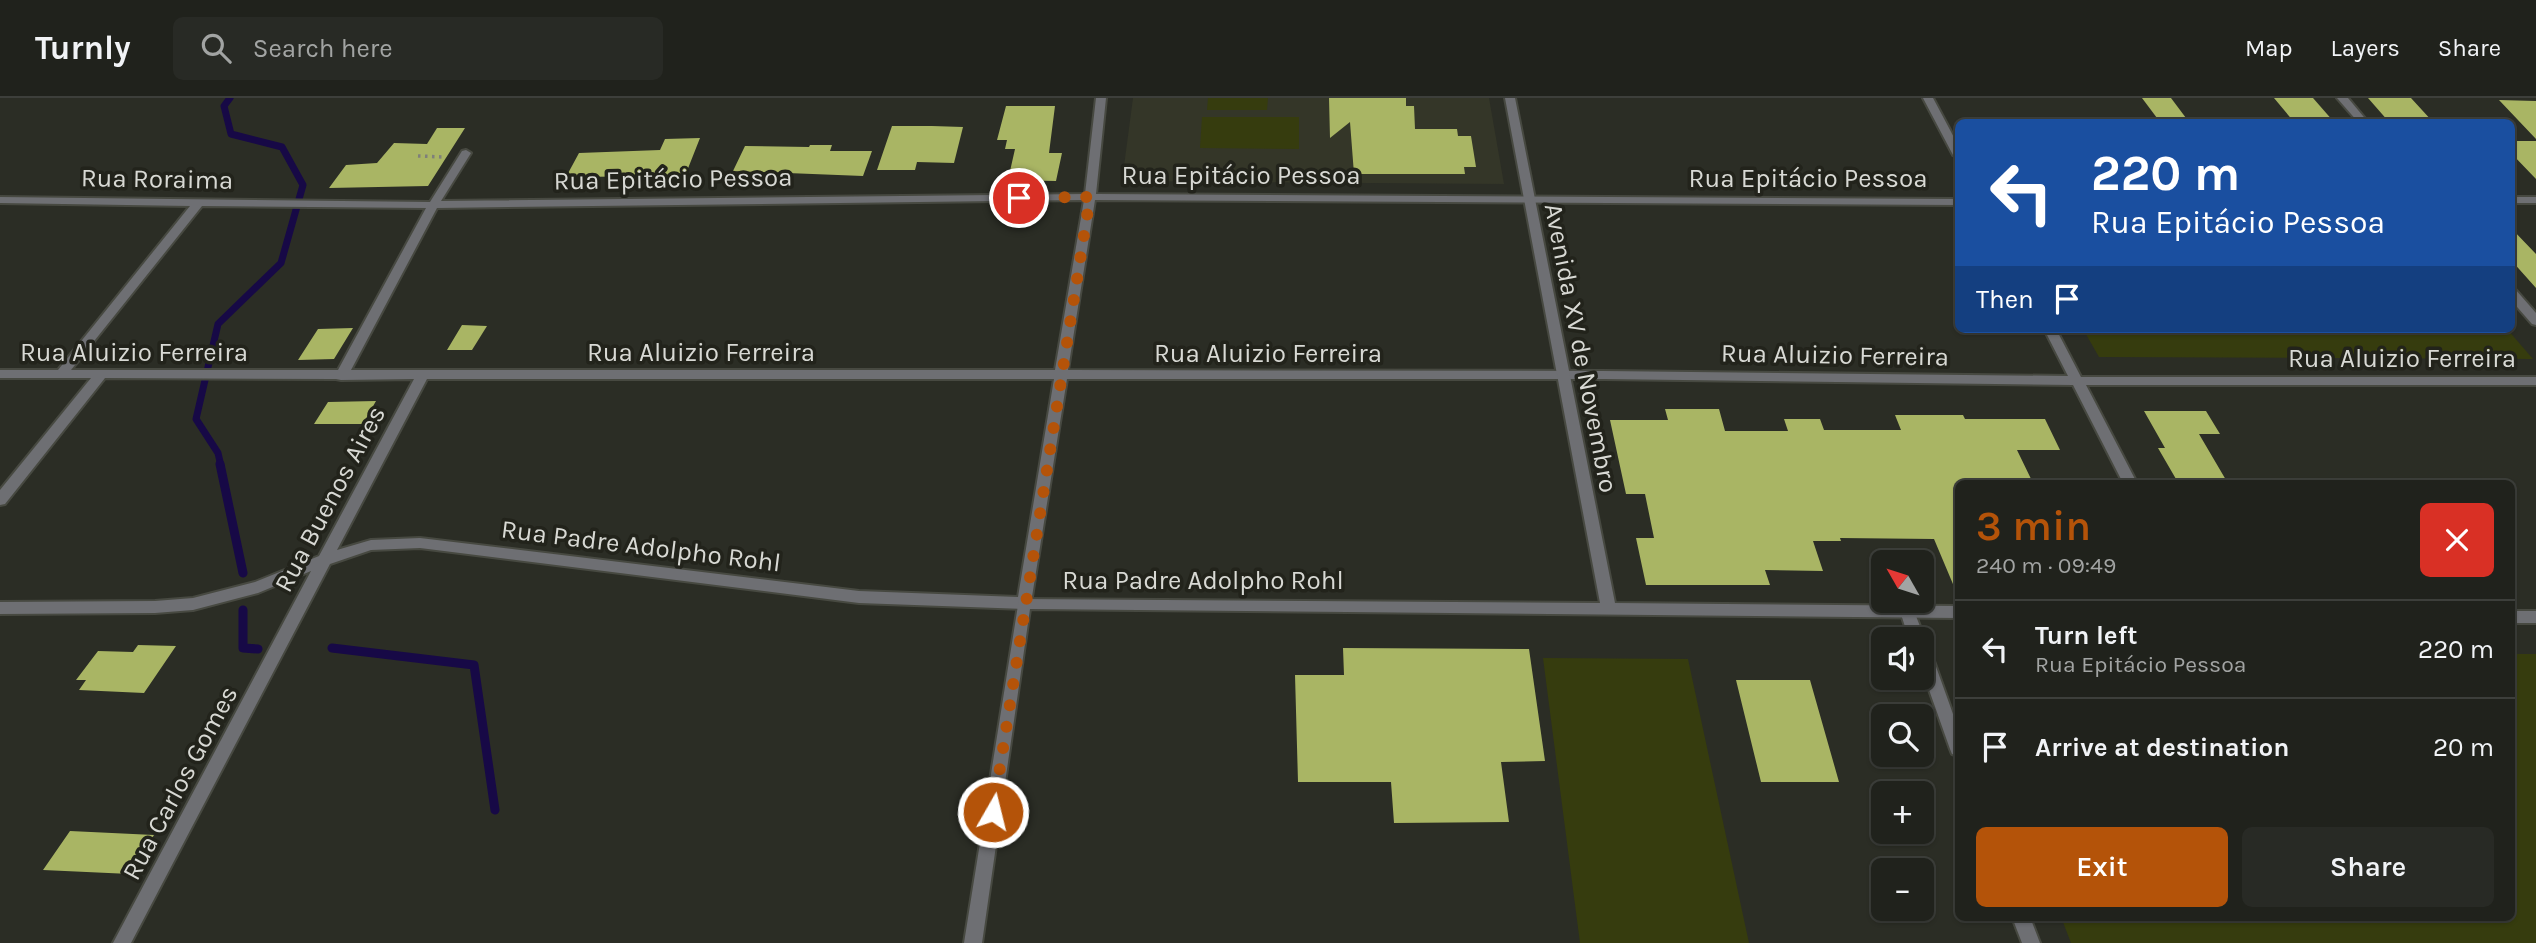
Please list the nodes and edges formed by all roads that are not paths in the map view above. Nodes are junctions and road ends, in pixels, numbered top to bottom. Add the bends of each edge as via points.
1 (1101, 98) edge
2 (1510, 98) edge
3 (1928, 98) edge
4 (2342, 98) edge
5 (2360, 119) edge
6 (1955, 149) edge
7 (466, 153) dead end
8 (1090, 197) junction
9 (0, 200) edge
10 (1529, 200) junction
11 (2515, 200) edge
12 (2536, 200) edge
13 (1955, 202) edge
14 (198, 203) junction
15 (313, 204) joint
16 (433, 205) junction
17 (2515, 297) edge
18 (2536, 321) edge
19 (2052, 333) edge
20 (0, 374) edge
21 (61, 374) junction
22 (102, 374) junction
23 (423, 374) junction
24 (1564, 375) junction
25 (341, 376) junction
26 (1060, 376) junction
27 (2077, 381) junction
28 (2536, 381) edge
29 (2128, 480) edge
30 (0, 500) edge
31 (327, 559) junction
32 (1024, 603) junction
33 (1608, 607) junction
34 (0, 608) edge
35 (1871, 611) edge
36 (1934, 612) edge
37 (1955, 612) edge
38 (2515, 617) edge
39 (2536, 617) edge
40 (281, 646) joint
41 (1934, 683) edge
42 (1955, 741) edge
43 (2023, 921) edge
44 (122, 943) edge
45 (973, 943) edge
46 (2031, 943) edge

1 - 8 street
2 - 10 street, Avenida XV de Novembro
3 - 6 street
4 - 5 street
7 - 16 street, Rua Buenos Aires
8 - 10 street, Rua Epitácio Pessoa
8 - 16 street, Rua Epitácio Pessoa
8 - 26 street
9 - 14 street, Rua Roraima
10 - 13 street, Rua Epitácio Pessoa
10 - 24 street, Avenida XV de Novembro
11 - 12 street
14 - 15 street, Rua Roraima
14 - 21 street
15 - 16 street, Rua Epitácio Pessoa
16 - 25 street, Rua Buenos Aires
17 - 18 street
19 - 27 street
20 - 21 street, Rua Aluizio Ferreira
21 - 22 street, Rua Aluizio Ferreira
22 - 25 street, Rua Aluizio Ferreira
22 - 30 street
23 - 25 street, Rua Aluizio Ferreira
23 - 26 street, Rua Aluizio Ferreira
23 - 31 street, Rua Buenos Aires
24 - 26 street, Rua Aluizio Ferreira
24 - 27 street, Rua Aluizio Ferreira
24 - 33 street, Avenida XV de Novembro
26 - 32 street
27 - 28 street, Rua Aluizio Ferreira
27 - 29 street
31 - 32 street, Rua Padre Adolpho Rohl via 371,545 421,543 859,597
31 - 34 street, Rua Padre Adolpho Rohl via 258,587 193,604
31 - 40 street, Rua Buenos Aires
32 - 33 street, Rua Padre Adolpho Rohl
32 - 45 street
33 - 35 street, Rua Padre Adolpho Rohl
36 - 37 street, Rua Padre Adolpho Rohl
38 - 39 street
40 - 44 street, Rua Carlos Gomes
41 - 42 street
43 - 46 street

